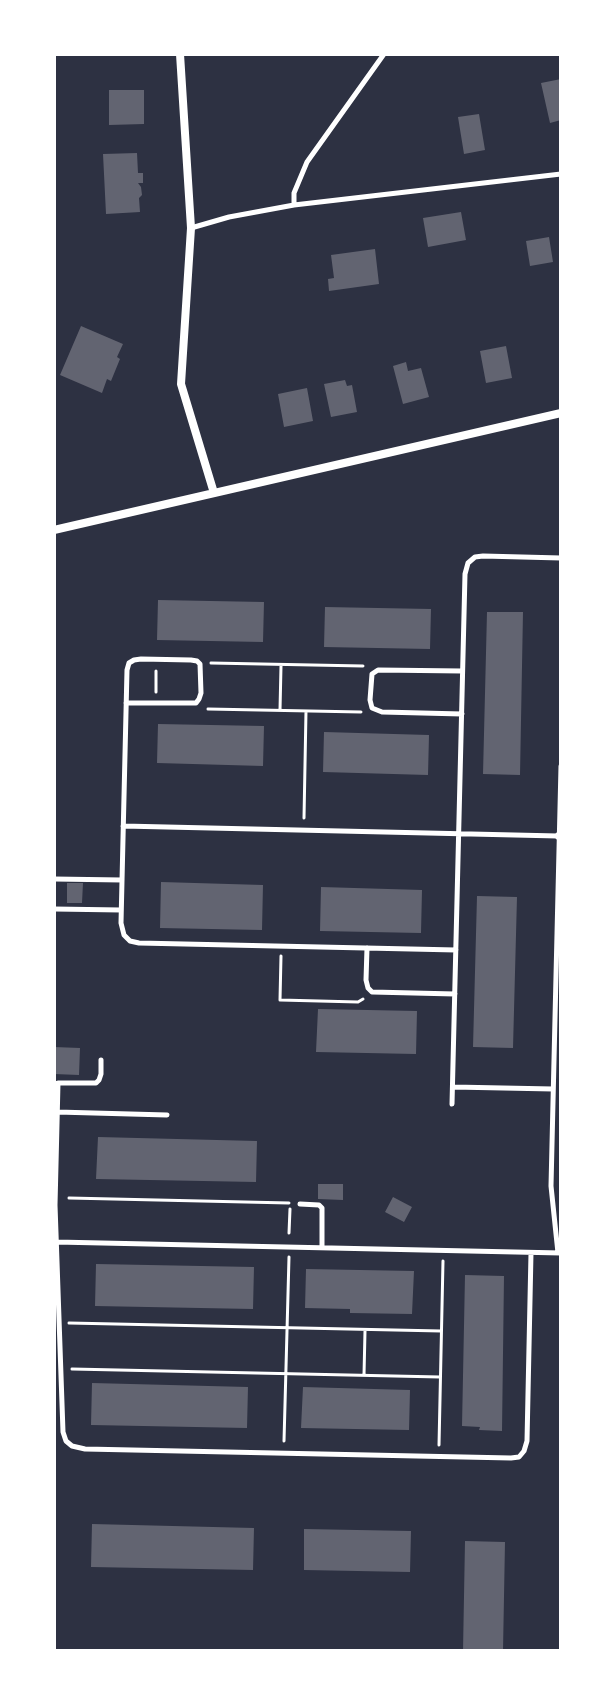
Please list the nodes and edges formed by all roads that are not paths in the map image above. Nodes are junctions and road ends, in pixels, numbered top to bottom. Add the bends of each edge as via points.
1 (180, 54) edge
2 (384, 54) edge
3 (561, 174) edge
4 (294, 205) junction
5 (191, 228) junction
6 (561, 413) edge
7 (214, 493) junction
8 (54, 530) edge
9 (561, 558) edge
10 (462, 671) junction
11 (126, 703) junction
12 (462, 714) junction
13 (561, 766) edge
14 (123, 826) junction
15 (459, 833) junction
16 (560, 836) edge
17 (54, 879) edge
18 (122, 880) junction
19 (54, 909) edge
20 (121, 910) junction
21 (367, 948) junction
22 (456, 950) junction
23 (455, 994) junction
24 (101, 1060) dead end
25 (56, 1083) edge
26 (453, 1087) junction
27 (553, 1089) junction
28 (452, 1104) dead end
29 (57, 1112) junction
30 (167, 1115) dead end
31 (55, 1197) edge
32 (300, 1204) dead end
33 (56, 1242) junction
34 (322, 1248) junction
35 (531, 1253) junction
36 (560, 1253) edge

1 - 5 street
2 - 4 lane via 307,162
3 - 4 lane
4 - 5 lane
5 - 7 street via 181,384
6 - 7 street
7 - 8 street
9 - 10 lane via 483,556 468,563
10 - 12 lane
10 - 12 lane via 378,670 372,674 370,700 372,708 382,712
11 - 11 lane via 196,703 200,664 134,660 127,670
11 - 14 lane
12 - 15 lane
13 - 16 lane
14 - 15 lane
14 - 18 lane
15 - 16 lane
15 - 22 lane
16 - 27 lane
17 - 18 lane
18 - 20 lane
19 - 20 lane
20 - 21 lane via 124,935 139,943
21 - 22 lane
21 - 23 lane via 366,980 372,992
22 - 23 lane
23 - 26 lane
24 - 25 lane via 96,1083
25 - 29 lane
26 - 27 lane
26 - 28 lane
27 - 36 lane via 551,1186
29 - 30 lane
29 - 31 lane
31 - 33 lane
32 - 34 lane via 322,1208
33 - 34 lane
33 - 35 lane via 63,1432 72,1446 85,1449 519,1457 527,1441
34 - 35 lane
35 - 36 lane

